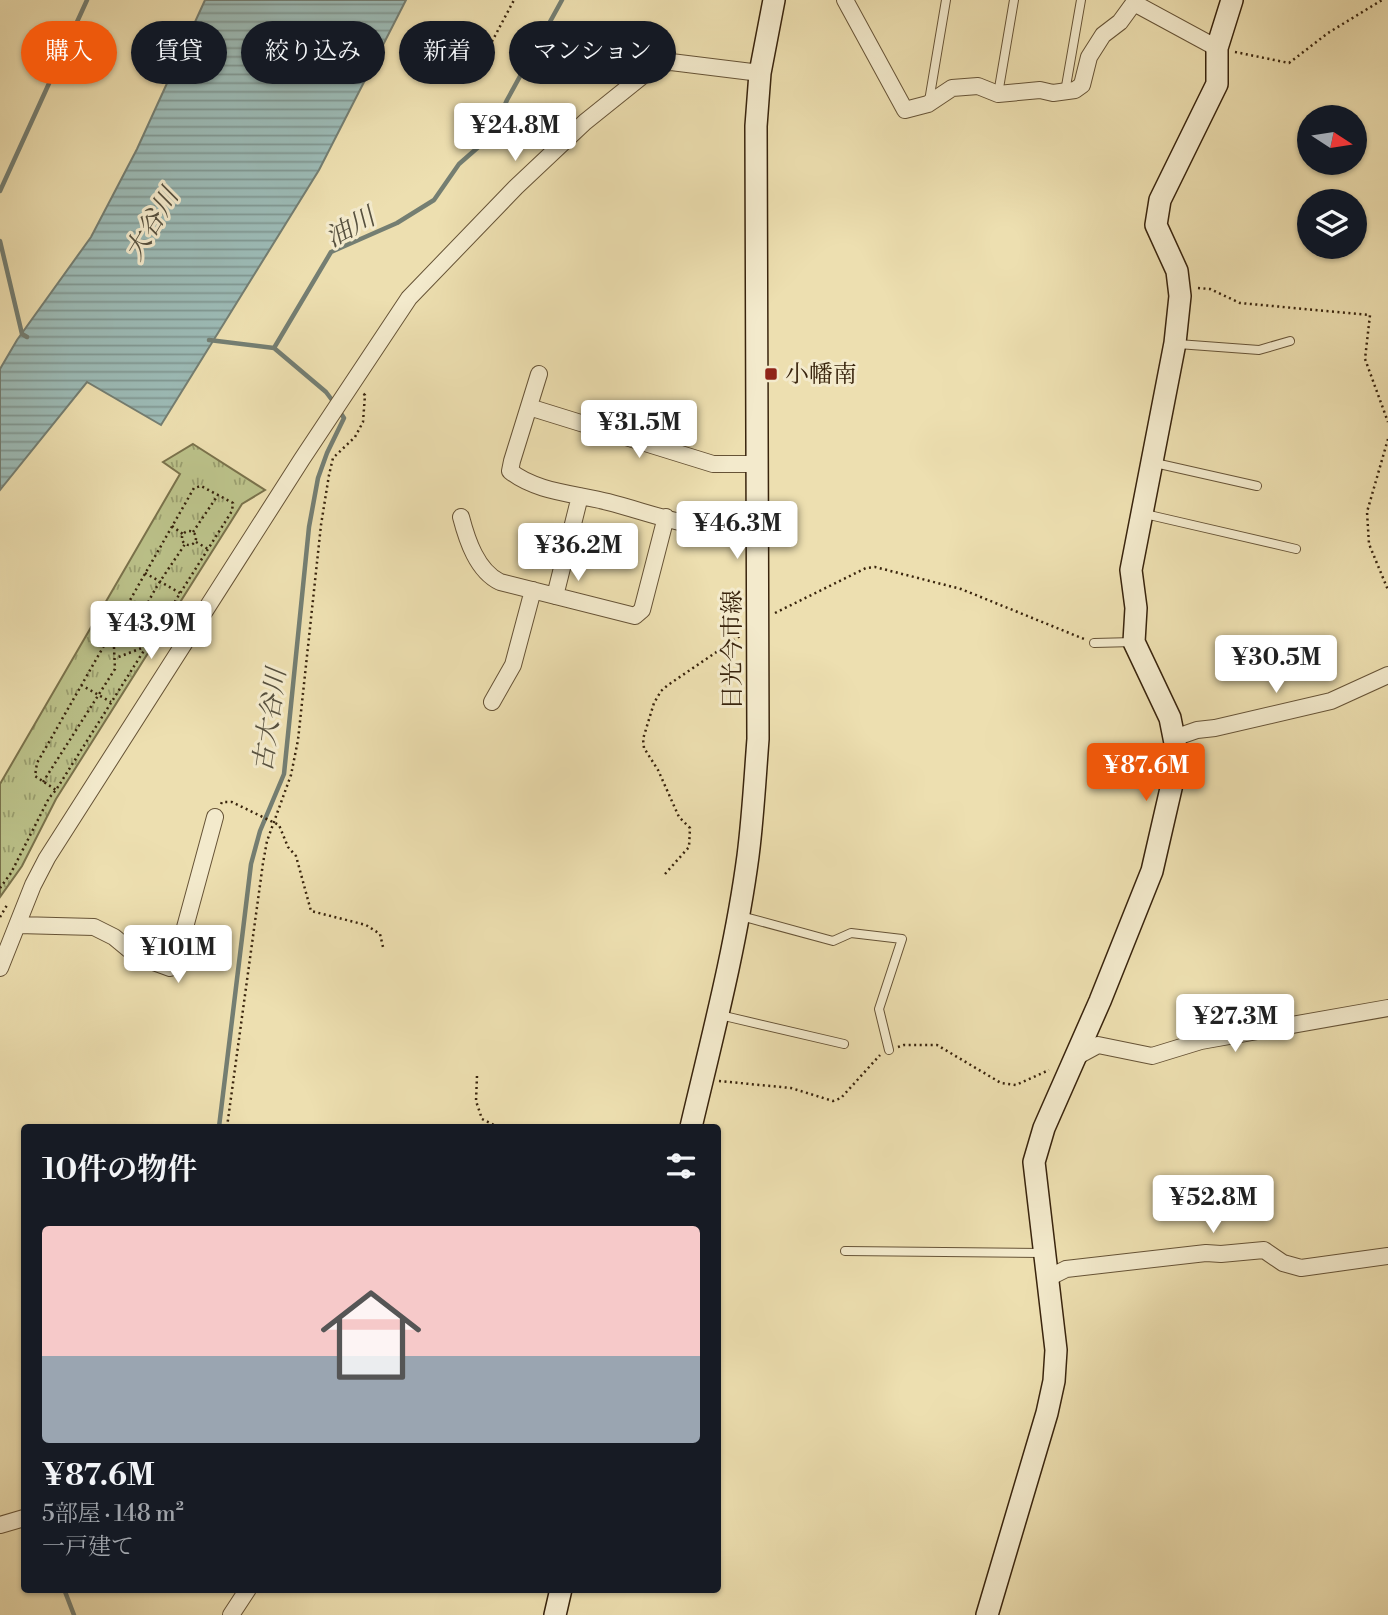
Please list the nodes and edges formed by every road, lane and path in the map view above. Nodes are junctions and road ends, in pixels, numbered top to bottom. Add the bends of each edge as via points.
1 (514, 0) edge
2 (774, 0) edge
3 (845, 0) edge
4 (946, 0) edge
5 (1014, 0) edge
6 (1081, 0) edge
7 (1232, 0) edge
8 (1382, 0) edge
9 (1135, 2) edge
10 (495, 36) edge
11 (1217, 48) junction
12 (760, 73) junction
13 (1065, 92) junction
14 (998, 94) junction
15 (928, 104) junction
16 (1179, 287) junction
17 (1290, 341) dead end
18 (1175, 343) junction
19 (539, 374) dead end
20 (347, 389) junction
21 (529, 407) junction
22 (1388, 422) edge
23 (1388, 439) edge
24 (1152, 462) junction
25 (757, 464) junction
26 (1257, 486) dead end
27 (218, 495) junction
28 (580, 496) junction
29 (1142, 513) junction
30 (461, 517) dead end
31 (666, 517) junction
32 (172, 526) junction
33 (758, 528) junction
34 (193, 532) junction
35 (183, 534) junction
36 (195, 541) junction
37 (185, 544) junction
38 (208, 549) junction
39 (1296, 549) dead end
40 (145, 573) junction
41 (161, 582) junction
42 (533, 590) junction
43 (1388, 590) edge
44 (180, 593) junction
45 (555, 596) junction
46 (802, 599) dead end
47 (143, 618) junction
48 (113, 627) junction
49 (1134, 642) junction
50 (1094, 643) joint
51 (147, 646) junction
52 (712, 653) dead end
53 (116, 658) junction
54 (1388, 675) edge
55 (81, 685) junction
56 (99, 695) junction
57 (111, 702) junction
58 (492, 702) dead end
59 (1174, 737) junction
60 (43, 782) junction
61 (56, 790) junction
62 (215, 817) joint
63 (274, 821) junction
64 (11, 873) junction
65 (665, 874) dead end
66 (16, 876) dead end
67 (0, 888) edge
68 (738, 915) junction
69 (18, 925) junction
70 (383, 947) dead end
71 (0, 968) edge
72 (1388, 1008) edge
73 (717, 1014) junction
74 (844, 1044) dead end
75 (889, 1050) junction
76 (1074, 1058) junction
77 (477, 1076) dead end
78 (702, 1079) junction
79 (227, 1124) edge
80 (487, 1124) edge
81 (692, 1124) edge
82 (845, 1251) dead end
83 (1043, 1253) junction
84 (1388, 1256) edge
85 (1046, 1279) junction
86 (21, 1519) edge
87 (0, 1525) edge
88 (245, 1593) edge
89 (560, 1593) edge
90 (231, 1615) edge
91 (555, 1615) edge
92 (987, 1615) edge

1 - 10 path
2 - 12 street, 日光今市線
3 - 15 street via 905,110
4 - 15 lane
5 - 14 lane
6 - 13 lane
7 - 11 street
8 - 11 path via 1318,39 1289,63
9 - 11 street
9 - 13 street via 1103,35 1089,57 1082,85
11 - 16 street via 1217,84 1160,200 1156,225 1177,271
12 - 20 street via 671,62 656,65 585,122 516,187 409,298
12 - 25 street, 日光今市線 via 755,185
13 - 14 street
14 - 15 street via 978,86 951,88
16 - 18 street
16 - 22 path via 1210,289 1240,303 1370,315 1365,359
17 - 18 lane via 1259,350
18 - 24 street
19 - 21 street
20 - 63 path via 365,395 363,422 333,458 329,475 298,740
20 - 69 street via 47,858
21 - 25 street via 713,464
21 - 28 street via 510,471
23 - 43 path via 1367,512 1369,544
24 - 26 lane
24 - 29 street
25 - 33 street, 日光今市線
27 - 32 path via 201,486 194,488
27 - 34 path
27 - 38 path via 233,503 232,510
28 - 31 street
28 - 45 street
29 - 39 lane
29 - 49 street via 1131,570
30 - 42 street via 466,537 489,577
31 - 33 street via 702,527
31 - 45 street via 642,610 635,615
32 - 35 path
32 - 40 path
33 - 68 street, 日光今市線 via 757,751
34 - 35 path
34 - 36 path
35 - 37 path
36 - 37 path
36 - 38 path
37 - 41 path
38 - 44 path
40 - 41 path
40 - 48 path
41 - 44 path
41 - 47 path
42 - 45 street
42 - 58 street via 513,665
44 - 51 path
46 - 50 path via 875,567 961,589
47 - 48 path
47 - 51 path
48 - 53 path
48 - 55 path
49 - 50 lane
49 - 59 street via 1170,718
51 - 53 path
51 - 57 path
52 - 65 path via 661,691 643,740 673,806 690,828 689,847
53 - 56 path via 115,670
54 - 59 street via 1331,701
55 - 56 path
55 - 60 path via 37,763 35,776
56 - 57 path
56 - 60 path
57 - 61 path
59 - 76 street via 1178,758 1152,871
60 - 61 path
61 - 64 path
62 - 63 path via 222,802 232,802
62 - 69 street via 175,964 170,968 137,956 94,927
63 - 70 path via 296,856 311,911 366,925 380,934
63 - 79 path via 263,863
64 - 66 path
64 - 67 path
68 - 73 street, 日光今市線
68 - 75 lane via 833,941 850,933 902,939 879,1009
69 - 71 street
72 - 76 street via 1201,1041 1152,1056 1098,1045
73 - 74 lane
73 - 78 street, 日光今市線
75 - 76 path via 937,1045 1001,1083 1016,1085
75 - 78 path via 833,1101 791,1088
76 - 83 street via 1034,1162
77 - 80 path via 476,1101
78 - 81 street, 日光今市線
82 - 83 lane
83 - 85 street
84 - 85 street via 1301,1268 1264,1250 1206,1252 1066,1269
85 - 92 street via 1056,1349 1054,1381
86 - 87 street
88 - 90 street
89 - 91 street

